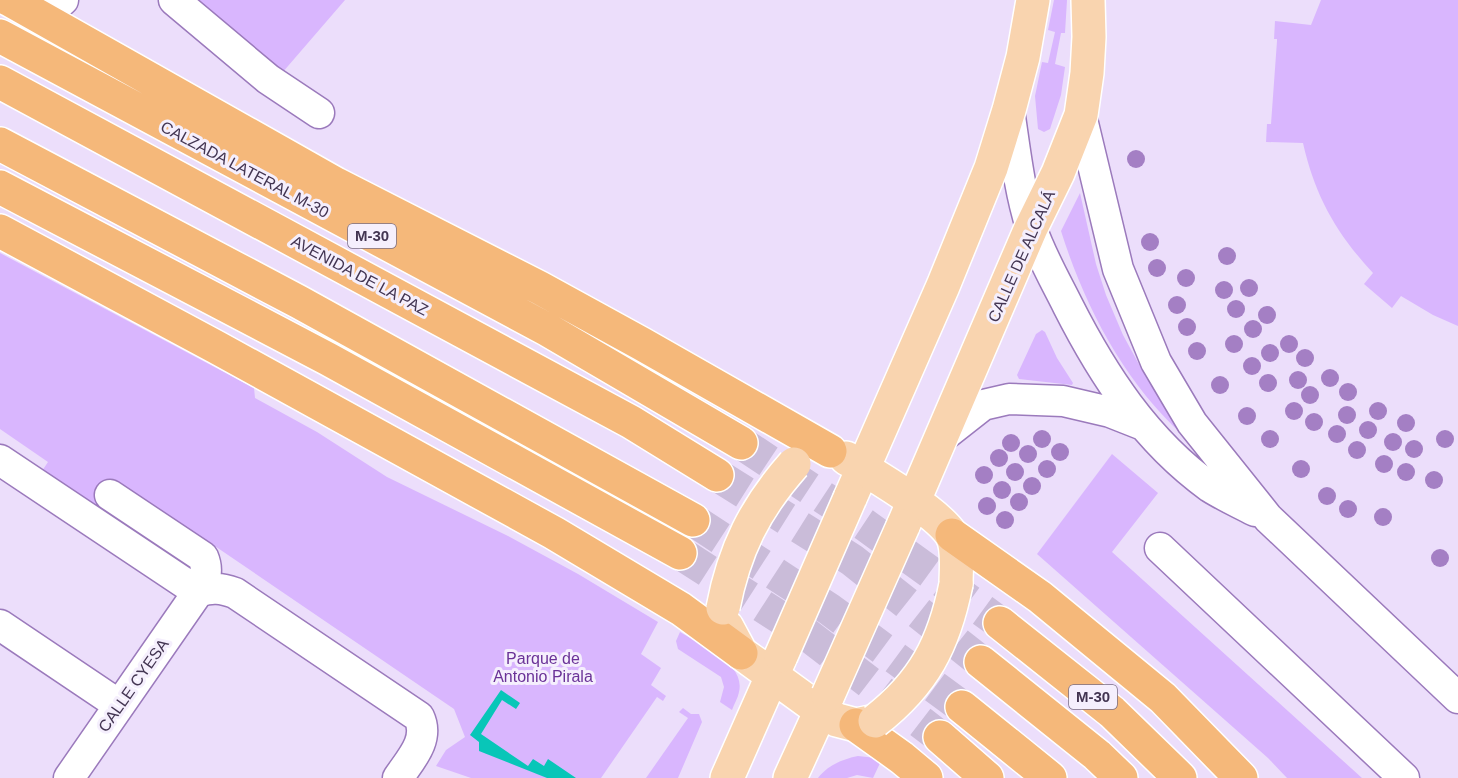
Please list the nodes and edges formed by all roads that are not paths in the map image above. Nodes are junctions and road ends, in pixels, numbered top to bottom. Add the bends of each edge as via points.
1 (174, 0) edge
2 (1033, 0) edge
3 (1088, 0) edge
4 (37, 5) edge
5 (0, 36) edge
6 (7, 83) edge
7 (1009, 110) junction
8 (319, 113) dead end
9 (1081, 115) junction
10 (0, 144) edge
11 (0, 187) edge
12 (1032, 228) junction
13 (0, 231) edge
14 (1143, 424) junction
15 (941, 438) junction
16 (741, 443) tunnel mouth
17 (830, 451) junction
18 (0, 460) edge
19 (863, 468) junction
20 (717, 475) tunnel mouth
21 (110, 495) dead end
22 (908, 514) junction
23 (1268, 518) junction
24 (693, 520) tunnel mouth
25 (952, 535) junction
26 (1160, 549) dead end
27 (680, 553) tunnel mouth
28 (198, 592) junction
29 (1000, 623) tunnel mouth
30 (0, 625) edge
31 (741, 653) junction
32 (981, 662) tunnel mouth
33 (776, 666) junction
34 (1458, 698) edge
35 (824, 703) junction
36 (119, 705) junction
37 (962, 707) tunnel mouth
38 (866, 723) junction
39 (940, 737) tunnel mouth
40 (69, 778) edge
41 (398, 778) edge
42 (727, 778) edge
43 (790, 778) edge
44 (926, 778) edge
45 (987, 778) edge
46 (1050, 778) edge
47 (1121, 778) edge
48 (1180, 778) edge
49 (1241, 778) edge
50 (1404, 778) edge

1 - 8 street via 268,79
2 - 7 main road
3 - 9 main road, CALLE DE ALCALÁ via 1087,74
4 - 17 highway via 336,184 550,294
5 - 16 highway, CALZADA LATERAL M-30 / M-30 via 548,330
6 - 20 highway, AVENIDA DE LA PAZ / M-30 via 631,422
7 - 12 street
7 - 19 main road via 987,178
9 - 12 main road, CALLE DE ALCALÁ
9 - 23 street via 1118,269 1156,362 1192,423
10 - 24 highway via 299,302
11 - 27 highway via 328,359
12 - 14 street via 1052,276 1105,374
12 - 15 main road, CALLE DE ALCALÁ
13 - 31 highway via 554,533 681,609
14 - 15 street via 1063,401 1008,399 983,405
14 - 23 street via 1211,487
15 - 22 main road, CALLE DE ALCALÁ
17 - 19 main road
17 - 31 main road, bridge via 794,464 758,511 741,542 723,608
18 - 28 street
19 - 22 main road
19 - 33 main road, bridge
21 - 28 street, CALLE CYESA via 203,557 207,574
22 - 25 main road via 938,520
22 - 35 main road, CALLE DE ALCALÁ, bridge
23 - 34 street
25 - 38 main road, bridge via 956,584 950,615 936,650 915,684 896,705
25 - 49 highway via 1040,597 1163,698
26 - 50 street
28 - 36 street, CALLE CYESA
28 - 41 street via 221,588 235,593 418,717 423,735
29 - 48 highway, M-30 via 1112,712
30 - 36 street
31 - 33 main road
32 - 47 highway, M-30
33 - 35 main road
33 - 42 main road
35 - 38 main road via 837,720
35 - 43 main road, CALLE DE ALCALÁ
36 - 40 street, CALLE CYESA
37 - 46 highway
38 - 44 highway
39 - 45 highway

